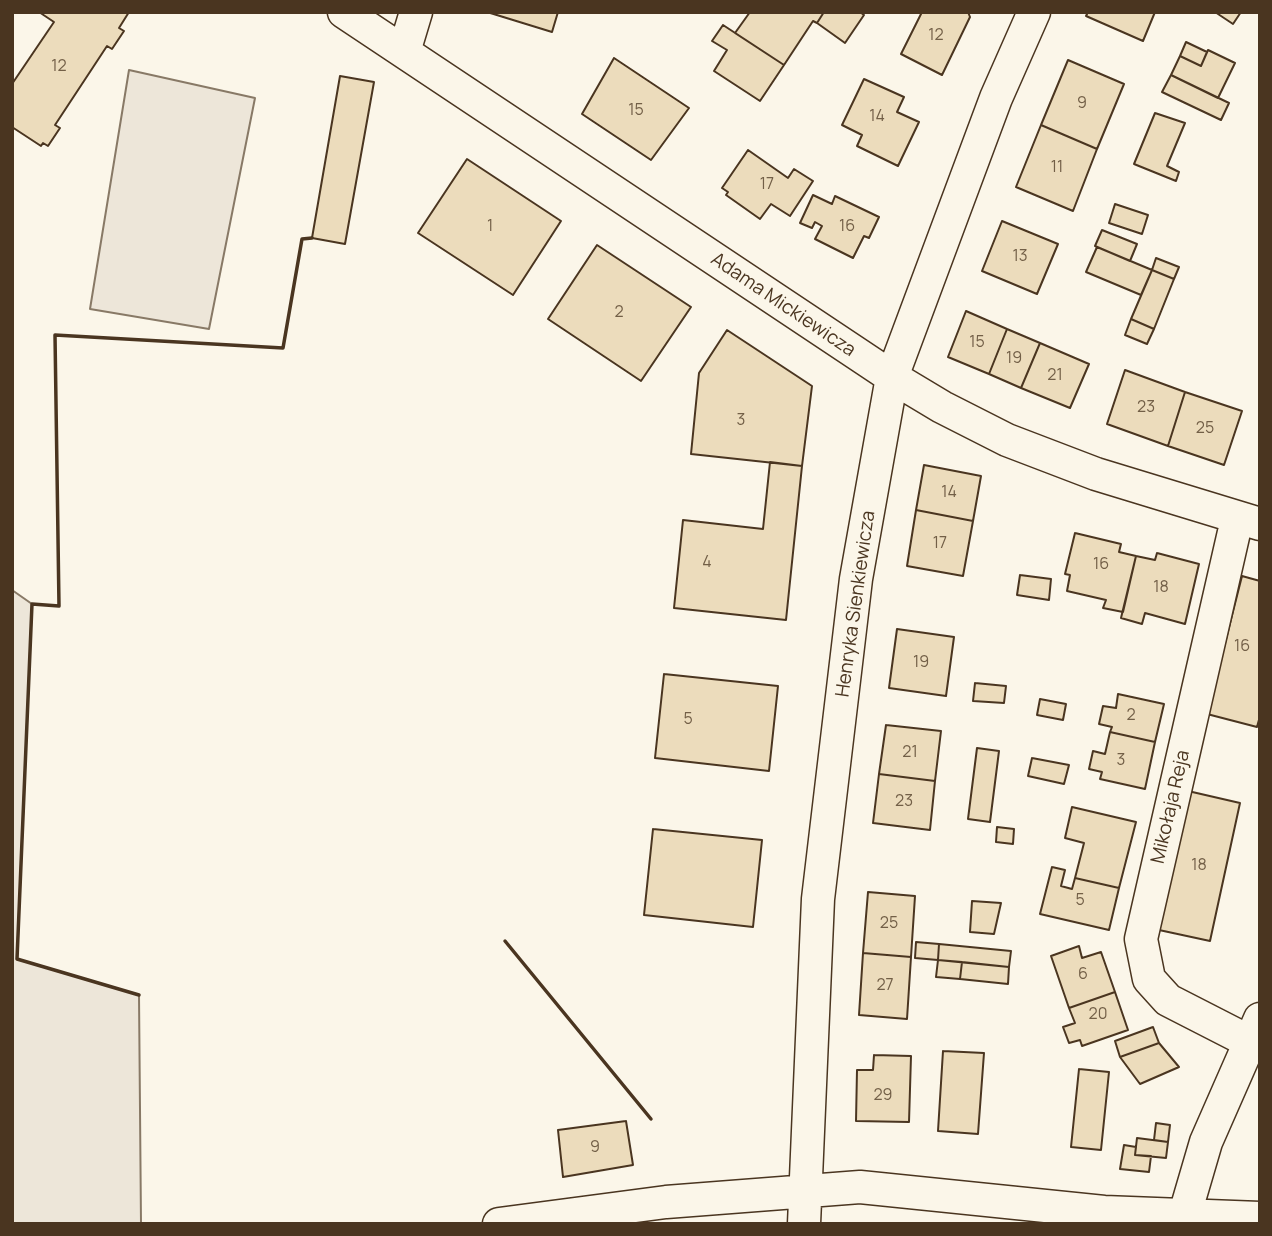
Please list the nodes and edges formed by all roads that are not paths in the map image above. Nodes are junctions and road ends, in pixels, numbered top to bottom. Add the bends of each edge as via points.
1 (344, 12) edge
2 (416, 12) edge
3 (1034, 12) edge
4 (404, 52) junction
5 (892, 377) junction
6 (1248, 521) edge
7 (1255, 1030) edge
8 (805, 1190) junction
9 (1260, 1218) edge
10 (1182, 1220) edge
11 (508, 1223) edge
12 (804, 1224) edge

1 - 4 street, Adama Mickiewicza
2 - 4 street
3 - 5 street, Henryka Sienkiewicza via 996,98
4 - 5 street, Adama Mickiewicza
5 - 6 street, Adama Mickiewicza via 1007,440 1096,474
5 - 8 street, Henryka Sienkiewicza via 856,579 818,899
6 - 7 street, Mikołaja Reja via 1141,939 1149,979 1168,1000
7 - 10 street via 1206,1142
8 - 10 street via 904,1190
8 - 11 street
8 - 12 street, Henryka Sienkiewicza
9 - 10 street

